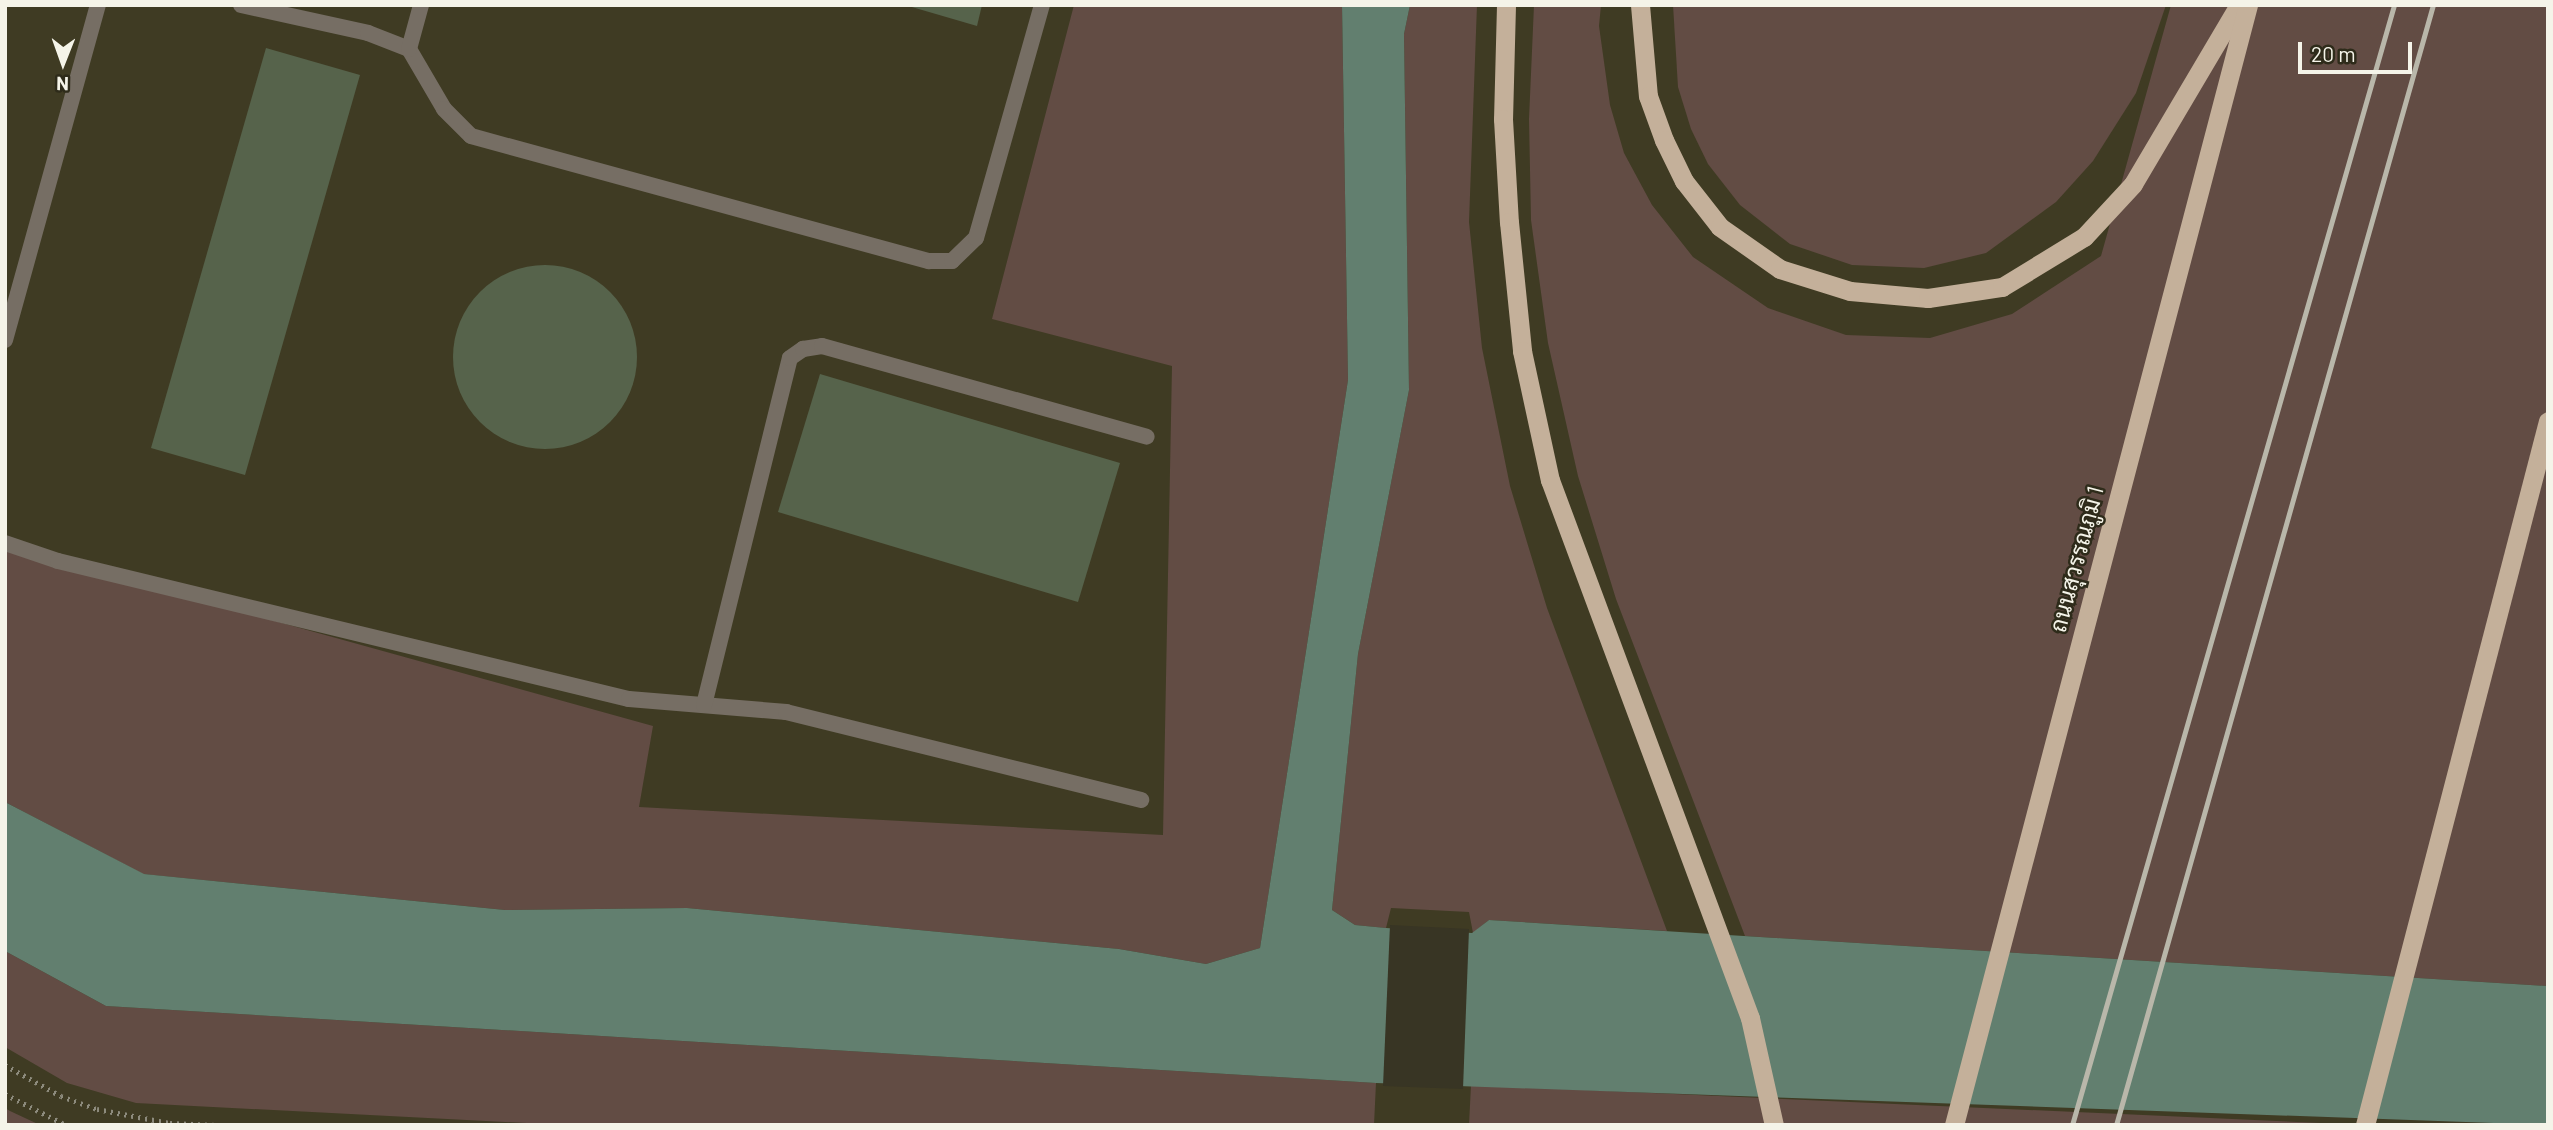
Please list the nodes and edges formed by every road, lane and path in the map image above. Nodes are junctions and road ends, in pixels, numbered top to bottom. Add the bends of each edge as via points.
1 (98, 5) edge
2 (242, 5) edge
3 (421, 5) edge
4 (1042, 5) edge
5 (1506, 5) edge
6 (1640, 5) edge
7 (2239, 5) edge
8 (2248, 5) edge
9 (409, 49) junction
10 (5, 340) edge
11 (2548, 421) edge
12 (1147, 437) dead end
13 (5, 543) edge
14 (704, 705) junction
15 (1141, 800) dead end
16 (5, 1065) edge
17 (5, 1094) edge
18 (66, 1125) edge
19 (217, 1125) edge
20 (1774, 1125) edge
21 (1954, 1125) edge
22 (2365, 1125) edge

1 - 10 lane
2 - 9 lane via 368,33
3 - 9 lane
4 - 9 lane via 976,238 952,261 929,261 471,136 444,109
5 - 20 highway via 1503,119 1509,222 1522,351 1549,480 1750,1018
6 - 7 highway via 1648,96 1684,181 1720,227 1780,269 1850,291 1928,298 2002,287 2084,237 2133,184
8 - 21 highway, ถนนสุวรรณภูมิ 1
11 - 22 highway
12 - 14 lane via 822,346 803,349 790,358
13 - 14 lane via 58,561 629,699
14 - 15 lane via 786,712
16 - 19 path via 61,1096 97,1109 158,1121
17 - 18 path

